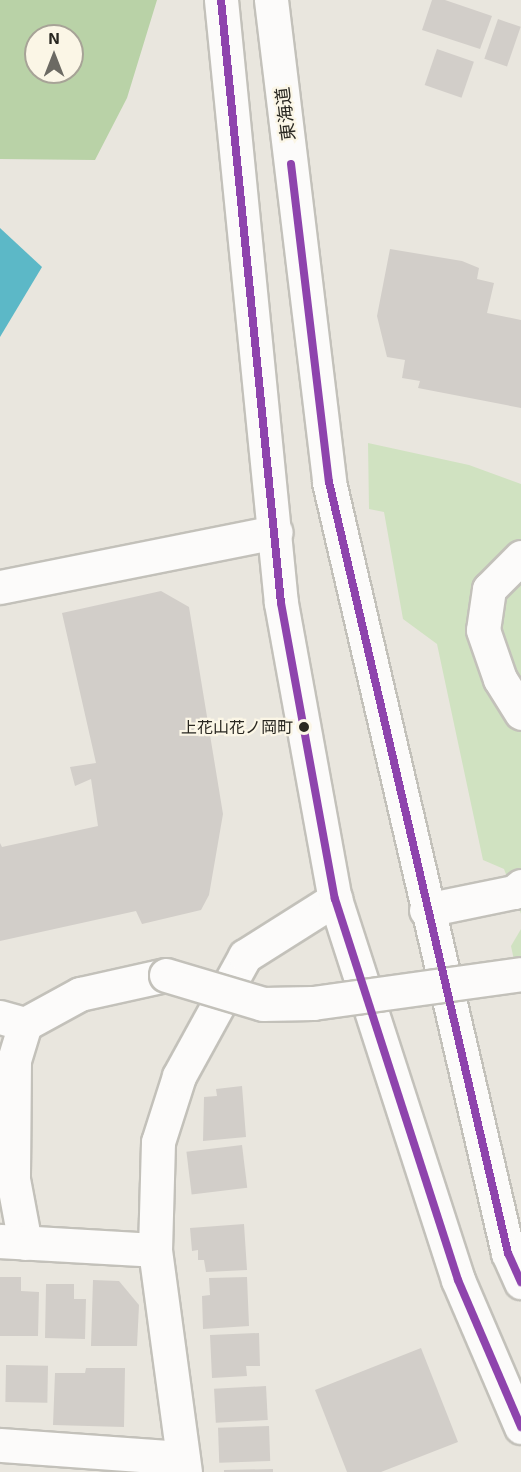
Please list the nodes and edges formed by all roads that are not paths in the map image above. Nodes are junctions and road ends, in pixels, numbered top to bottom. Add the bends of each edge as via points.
1 (221, 0) edge
2 (271, 0) edge
3 (276, 532) junction
4 (521, 557) edge
5 (0, 587) edge
6 (521, 713) edge
7 (521, 886) edge
8 (335, 899) junction
9 (426, 910) junction
10 (521, 974) edge
11 (12, 1021) edge
12 (12, 1242) edge
13 (155, 1250) junction
14 (521, 1282) edge
15 (521, 1427) edge
16 (0, 1445) edge
17 (184, 1465) edge

1 - 3 main road
2 - 9 main road, 東海道 via 329,482
3 - 5 main road
3 - 8 main road via 281,603
4 - 6 main road via 489,589 483,630 500,679
7 - 9 main road via 514,892
8 - 13 main road via 245,956 179,1076 158,1142
8 - 15 main road via 458,1280
9 - 14 main road, 東海道 via 508,1252
10 - 11 main road, bridge via 313,1003 263,1004 166,975 80,994
11 - 12 main road
12 - 13 main road
13 - 17 main road
16 - 17 main road

